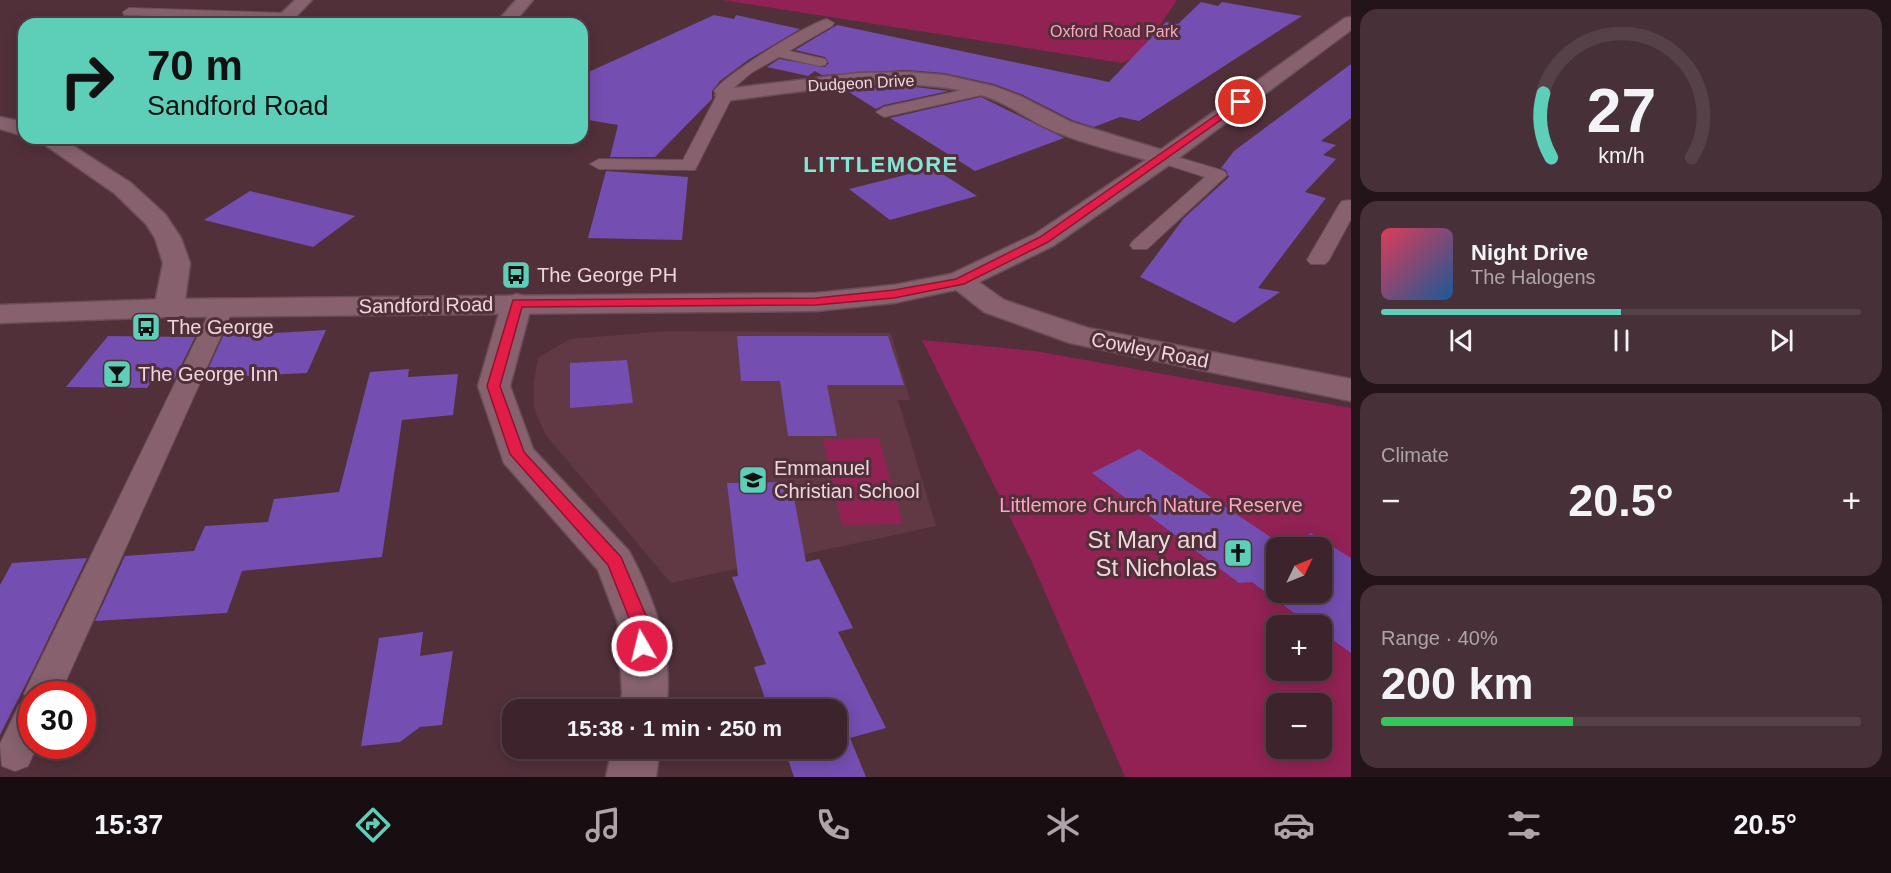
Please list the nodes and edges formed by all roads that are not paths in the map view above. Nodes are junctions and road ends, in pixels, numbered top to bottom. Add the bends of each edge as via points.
1 (304, 0) edge
2 (525, 0) edge
3 (129, 12) dead end
4 (244, 18) edge
5 (285, 18) edge
6 (509, 18) edge
7 (827, 23) dead end
8 (1348, 29) edge
9 (776, 52) junction
10 (820, 62) dead end
11 (986, 90) junction
12 (725, 95) junction
13 (884, 112) dead end
14 (0, 123) edge
15 (18, 128) edge
16 (55, 144) edge
17 (1164, 158) junction
18 (599, 164) dead end
19 (1347, 217) edge
20 (1140, 245) dead end
21 (1318, 260) dead end
22 (959, 281) junction
23 (517, 303) junction
24 (223, 307) junction
25 (169, 308) junction
26 (0, 314) edge
27 (1351, 390) edge
28 (48, 681) edge
29 (644, 699) edge
30 (18, 747) edge
31 (15, 753) dead end
32 (634, 759) edge
33 (632, 777) edge

1 - 5 street
2 - 6 street
3 - 4 lane
7 - 9 lane
8 - 17 street, Sandford Road
9 - 10 lane
9 - 12 lane via 724,88
11 - 12 street, Dudgeon Drive via 906,78 858,79
11 - 13 lane
11 - 17 street, Dudgeon Drive via 1063,127
12 - 18 lane via 689,166
14 - 15 street
16 - 25 street via 140,201 164,228 177,260
17 - 20 lane via 1218,175
17 - 22 street, Sandford Road via 1044,240
19 - 21 lane
22 - 23 street, Sandford Road via 894,294 816,302
22 - 27 street, Cowley Road via 994,306 1081,336
23 - 24 street, Sandford Road
23 - 29 street via 494,386 517,454 615,562 640,623
24 - 25 street, Sandford Road
24 - 28 lane
25 - 26 street, Sandford Road
30 - 31 lane
32 - 33 street

